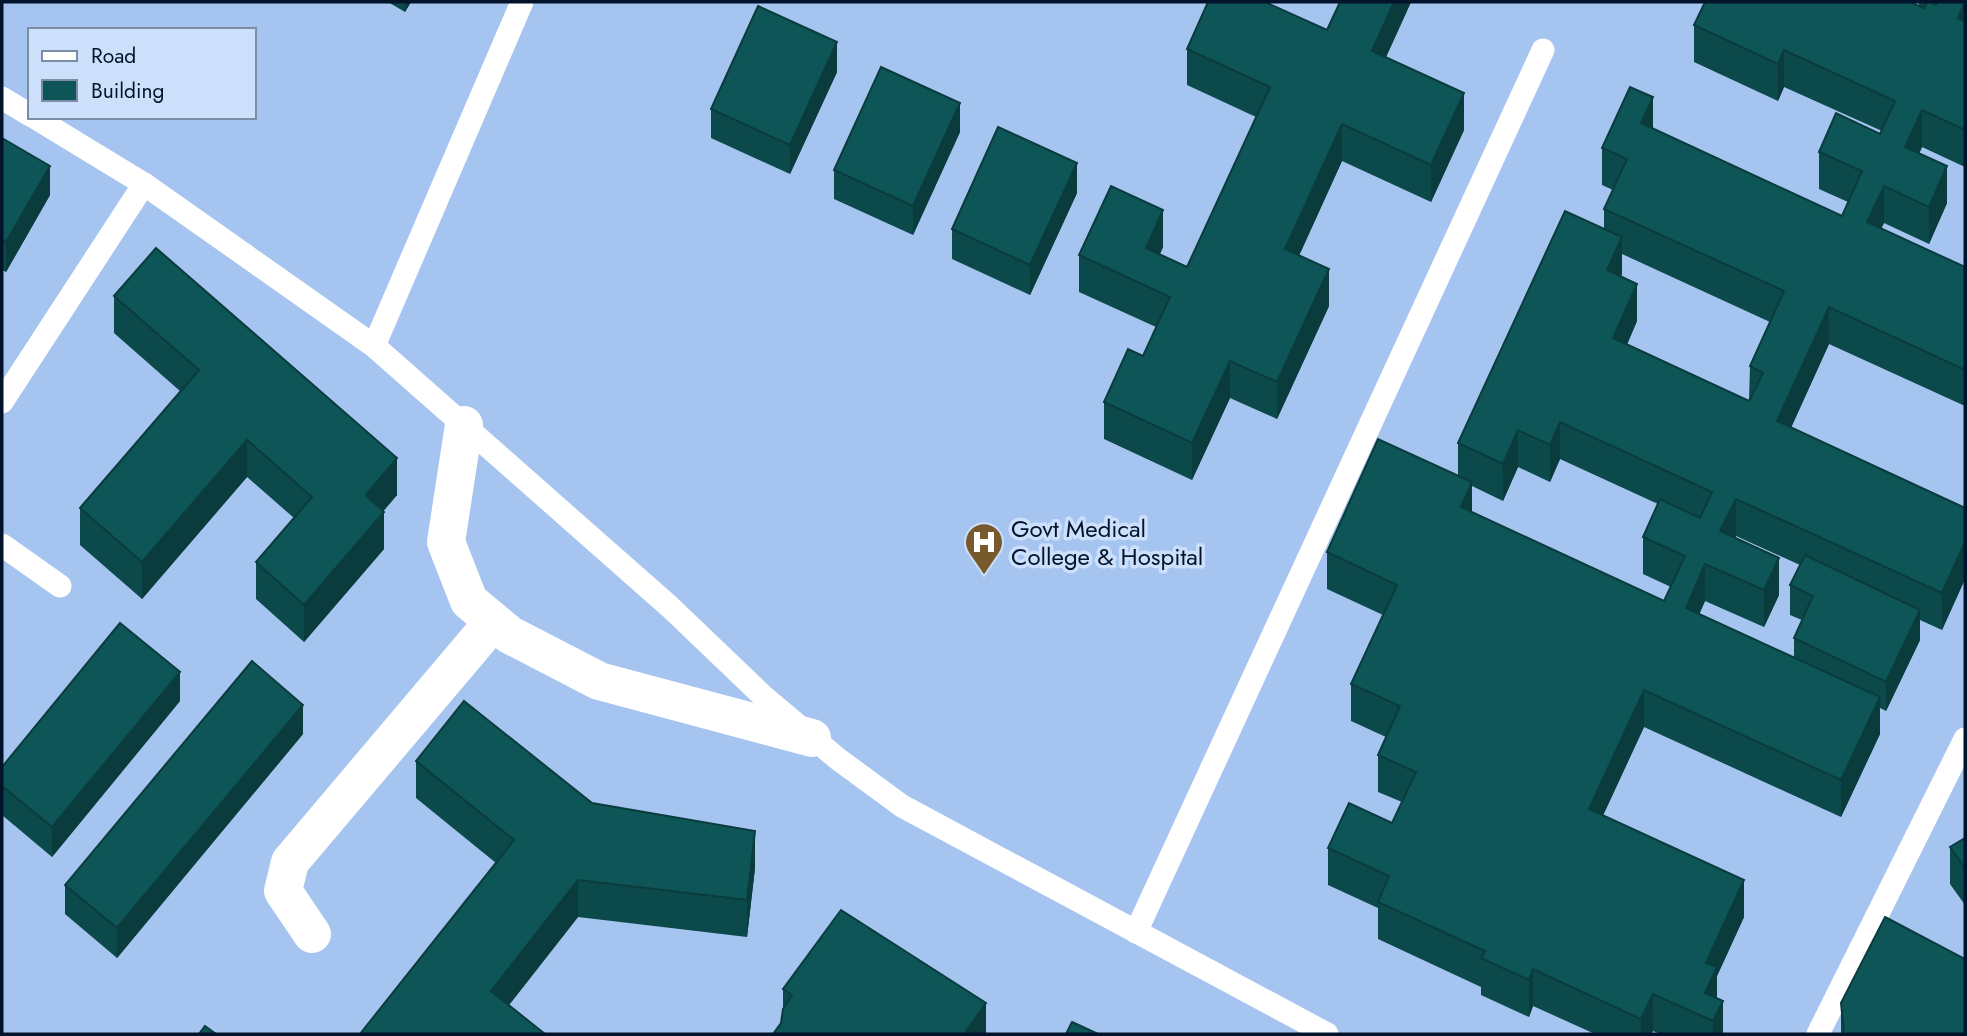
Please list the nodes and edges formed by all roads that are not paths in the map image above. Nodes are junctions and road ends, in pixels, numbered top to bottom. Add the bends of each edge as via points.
1 (522, 2) edge
2 (1543, 50) dead end
3 (2, 97) edge
4 (28, 113) edge
5 (37, 119) edge
6 (144, 184) junction
7 (374, 346) junction
8 (2, 402) edge
9 (464, 425) junction
10 (2, 545) edge
11 (60, 586) dead end
12 (493, 622) junction
13 (812, 738) junction
14 (1965, 739) edge
15 (1136, 932) junction
16 (312, 934) dead end
17 (1327, 1034) edge
18 (1818, 1034) edge

1 - 7 lane
2 - 15 lane
3 - 4 lane
5 - 6 lane
6 - 7 lane
6 - 8 lane
7 - 9 lane
9 - 12 street via 446,542 468,601
9 - 13 lane
10 - 11 lane
12 - 13 street via 599,681
12 - 16 street via 290,862 282,891
13 - 15 lane via 902,806
14 - 18 lane
15 - 17 lane

